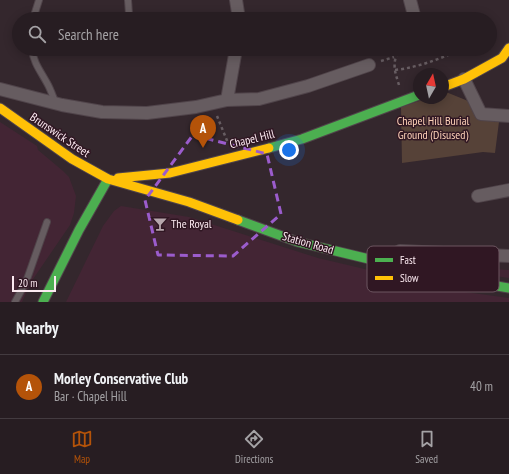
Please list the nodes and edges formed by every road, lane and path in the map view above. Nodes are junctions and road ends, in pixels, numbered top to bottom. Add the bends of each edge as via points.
1 (39, 0) edge
2 (128, 0) edge
3 (236, 0) edge
4 (410, 0) edge
5 (35, 12) edge
6 (129, 12) edge
7 (238, 12) edge
8 (413, 12) edge
9 (509, 48) edge
10 (32, 56) edge
11 (235, 56) edge
12 (395, 56) edge
13 (446, 56) edge
14 (505, 60) edge
15 (370, 65) dead end
16 (464, 79) junction
17 (449, 84) edge
18 (0, 89) edge
19 (413, 98) edge
20 (227, 100) junction
21 (213, 103) junction
22 (56, 104) junction
23 (0, 108) edge
24 (509, 116) edge
25 (233, 156) junction
26 (108, 179) junction
27 (509, 190) edge
28 (478, 196) dead end
29 (47, 222) dead end
30 (499, 256) edge
31 (509, 256) edge
32 (367, 259) edge
33 (499, 286) edge
34 (509, 288) edge
35 (15, 302) edge
36 (43, 302) edge

1 - 5 lane
2 - 6 lane
3 - 7 street
4 - 8 street
9 - 14 main road
10 - 22 lane
11 - 20 street
12 - 13 path via 395,70 421,66
14 - 16 main road
15 - 20 street via 259,99
16 - 17 main road
16 - 24 street via 481,114
18 - 22 street
19 - 25 main road, Chapel Hill via 302,139
20 - 21 street
21 - 22 street via 147,113 102,112
21 - 25 path
23 - 26 main road, Brunswick Street via 72,158
25 - 26 main road, Chapel Hill via 170,173
26 - 32 main road, Station Road via 189,202 298,242
26 - 36 main road
27 - 28 street
29 - 35 lane via 26,282
30 - 31 street
33 - 34 main road, Station Road

